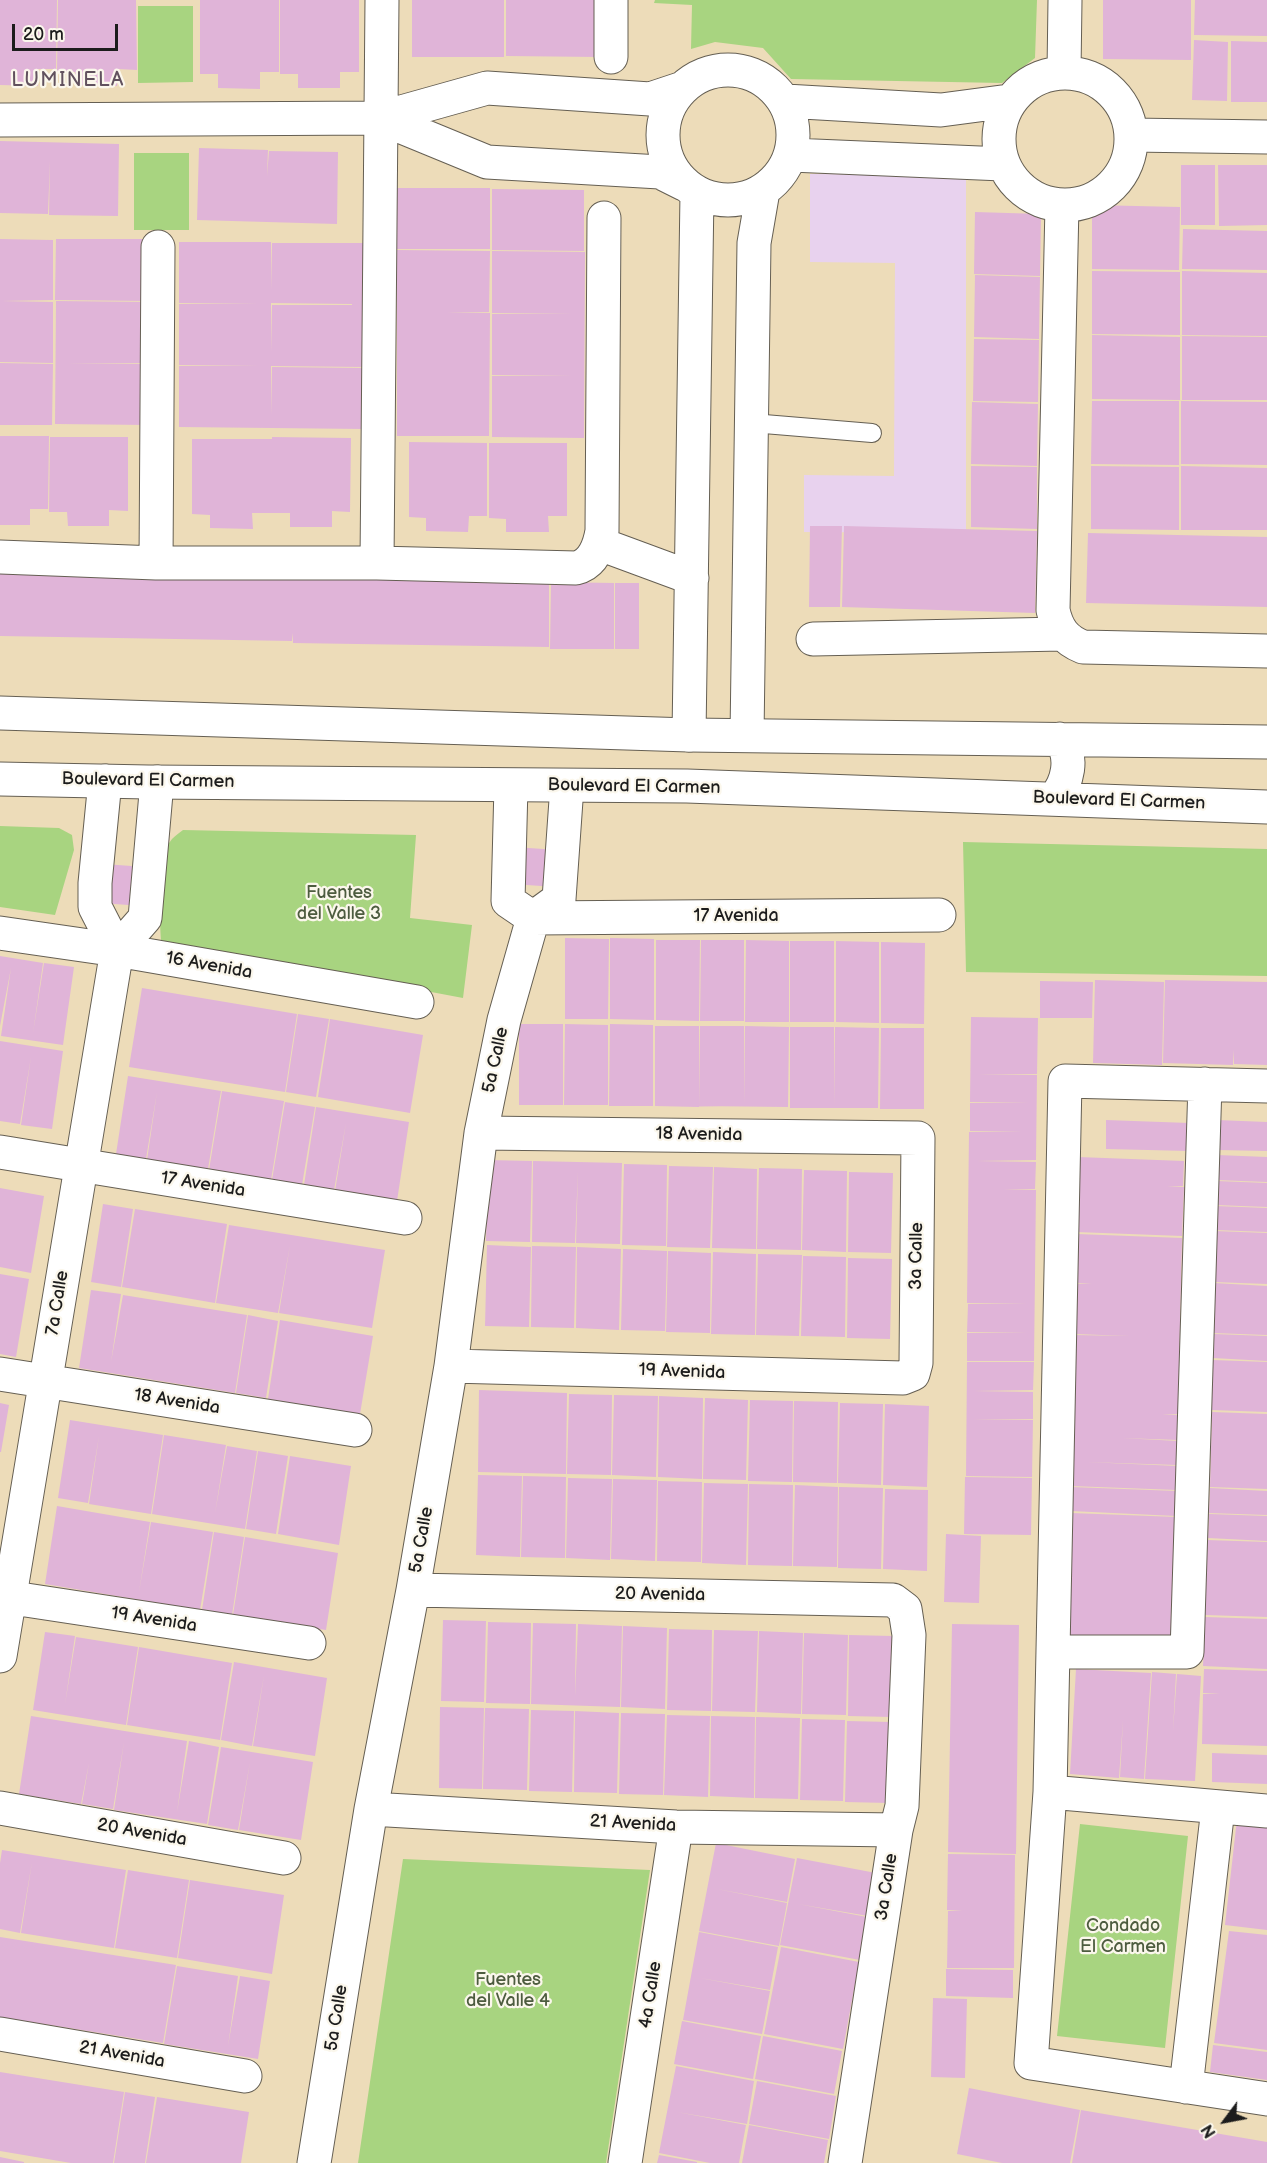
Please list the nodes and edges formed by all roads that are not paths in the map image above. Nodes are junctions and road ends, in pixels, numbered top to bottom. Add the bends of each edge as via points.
1 (382, 0) edge
2 (611, 0) edge
3 (1065, 0) edge
4 (611, 57) dead end
5 (1064, 72) junction
6 (680, 89) junction
7 (784, 101) junction
8 (1009, 101) junction
9 (380, 118) junction
10 (0, 120) edge
11 (1131, 135) junction
12 (1267, 137) edge
13 (791, 155) junction
14 (1003, 164) junction
15 (691, 189) junction
16 (763, 191) junction
17 (1062, 205) junction
18 (604, 218) dead end
19 (158, 247) dead end
20 (752, 423) junction
21 (872, 433) dead end
22 (600, 544) junction
23 (0, 557) edge
24 (156, 562) junction
25 (377, 563) junction
26 (692, 578) junction
27 (1062, 634) junction
28 (813, 639) dead end
29 (1267, 651) edge
30 (0, 713) edge
31 (689, 735) junction
32 (747, 735) junction
33 (1060, 739) junction
34 (1267, 742) edge
35 (0, 779) edge
36 (105, 781) junction
37 (157, 782) junction
38 (511, 786) junction
39 (567, 786) junction
40 (1054, 799) junction
41 (1267, 807) edge
42 (939, 915) dead end
43 (533, 918) junction
44 (0, 933) edge
45 (117, 950) junction
46 (417, 1002) dead end
47 (1205, 1084) junction
48 (1267, 1086) edge
49 (481, 1133) junction
50 (918, 1138) joint
51 (0, 1152) edge
52 (81, 1166) junction
53 (405, 1218) dead end
54 (451, 1366) junction
55 (0, 1374) edge
56 (913, 1374) joint
57 (45, 1381) junction
58 (355, 1430) dead end
59 (413, 1590) junction
60 (5, 1597) edge
61 (905, 1609) joint
62 (309, 1643) dead end
63 (1053, 1652) junction
64 (0, 1656) edge
65 (1050, 1791) junction
66 (0, 1808) edge
67 (1218, 1808) junction
68 (371, 1809) junction
69 (1267, 1811) edge
70 (676, 1827) junction
71 (896, 1830) junction
72 (284, 1858) dead end
73 (0, 2034) edge
74 (245, 2076) dead end
75 (1186, 2087) junction
76 (1267, 2099) edge
77 (314, 2163) edge
78 (625, 2163) edge
79 (845, 2163) edge

1 - 9 street
2 - 4 street
3 - 5 street
5 - 8 street via 1043,75
5 - 11 street via 1084,75 1117,98 1127,115
6 - 7 street via 715,70 735,70 755,75 772,86
6 - 9 street via 650,99 487,88
6 - 15 street via 669,106 663,127 664,148 671,167
7 - 8 street via 941,110
7 - 13 street via 792,119
8 - 14 street via 1000,122 998,143
9 - 10 street
9 - 15 street via 487,162 660,172
9 - 25 street
11 - 12 street
11 - 17 street via 1130,153 1112,186 1097,197
13 - 14 street
13 - 16 street via 780,176
14 - 17 street via 1027,194
15 - 16 street via 719,200 742,199
15 - 26 street
16 - 20 street via 754,243
17 - 27 street via 1053,610
18 - 22 street
19 - 24 street
20 - 21 lane
20 - 32 street
22 - 25 street via 586,565 576,568
22 - 26 street
23 - 24 street
24 - 25 street
26 - 31 street
27 - 28 street
27 - 29 street via 1083,647
30 - 31 street
31 - 32 street
32 - 33 street
33 - 34 street
33 - 40 street via 1068,758 1068,775
35 - 36 street, Boulevard El Carmen
36 - 37 street, Boulevard El Carmen
36 - 45 street via 95,907
37 - 38 street, Boulevard El Carmen
37 - 45 street via 145,918
38 - 39 street, Boulevard El Carmen
38 - 43 street via 508,901
39 - 40 street, Boulevard El Carmen
39 - 43 street via 559,899
40 - 41 street, Boulevard El Carmen
42 - 43 street, 17 Avenida
43 - 49 street, 5a Calle via 504,1020
44 - 45 street, 16 Avenida
45 - 46 street, 16 Avenida
45 - 52 street, 7a Calle
47 - 48 street
47 - 63 street via 1187,1652
47 - 63 street via 1065,1081
49 - 50 street, 18 Avenida
49 - 54 street, 5a Calle
50 - 56 street, 3a Calle
51 - 52 street, 17 Avenida
52 - 53 street, 17 Avenida
52 - 57 street, 7a Calle
54 - 56 street, 19 Avenida via 903,1378
54 - 59 street, 5a Calle
55 - 57 street, 18 Avenida
57 - 58 street, 18 Avenida
57 - 60 street, 7a Calle
59 - 61 street, 20 Avenida via 893,1600
59 - 68 street, 5a Calle
60 - 62 street, 19 Avenida
60 - 64 street, 7a Calle
61 - 71 street, 3a Calle via 908,1669 902,1806
63 - 65 street
65 - 67 street
65 - 75 street via 1031,2063
66 - 72 street, 20 Avenida
67 - 69 street
67 - 75 street
68 - 70 street, 21 Avenida
68 - 77 street, 5a Calle
70 - 71 street, 21 Avenida
70 - 78 street, 4a Calle
71 - 79 street, 3a Calle
73 - 74 street, 21 Avenida
75 - 76 street

